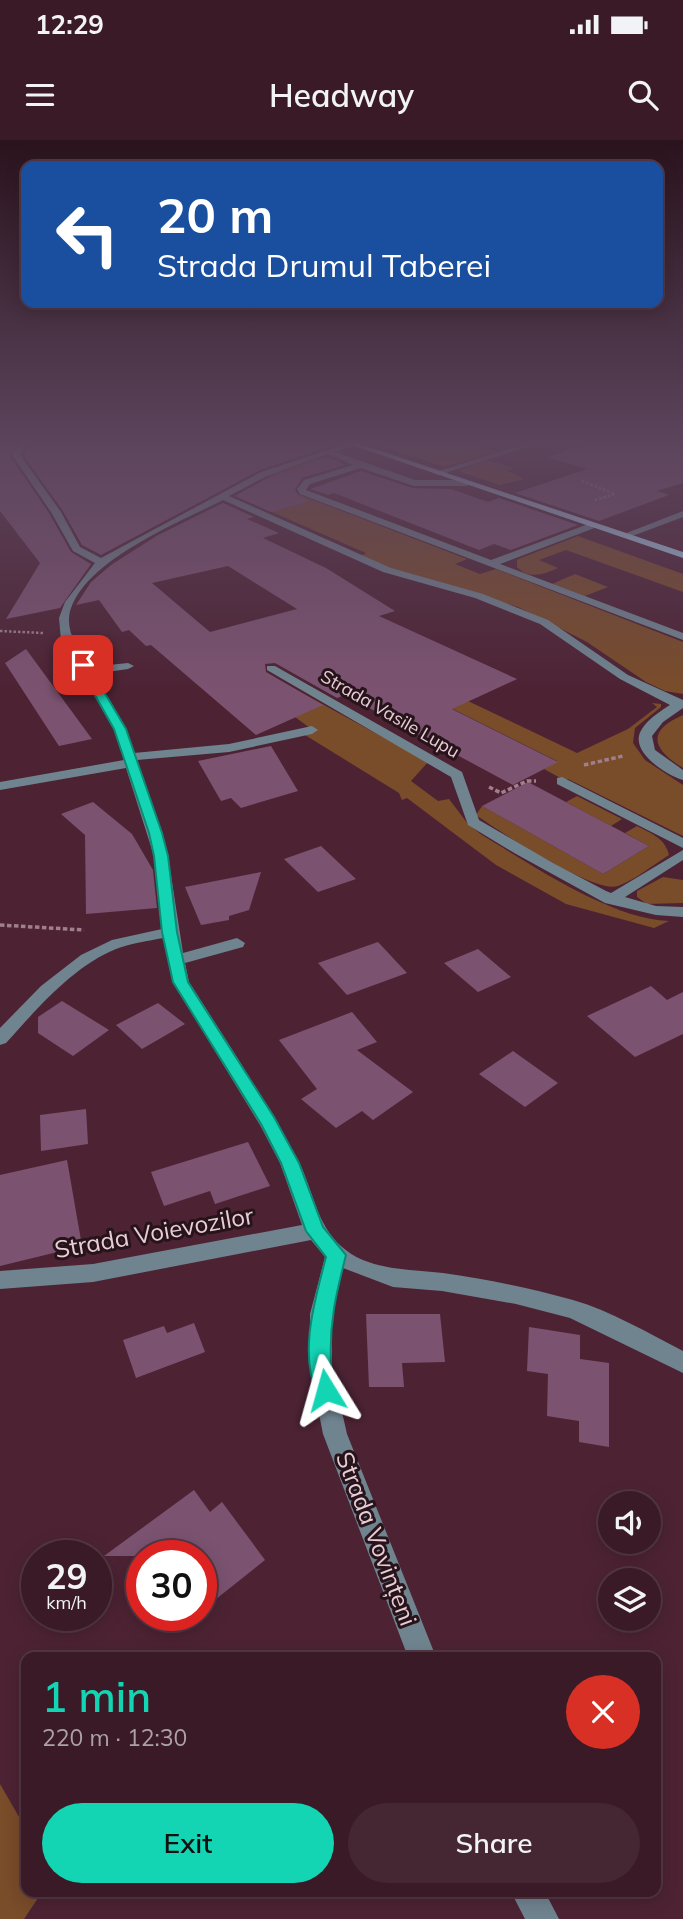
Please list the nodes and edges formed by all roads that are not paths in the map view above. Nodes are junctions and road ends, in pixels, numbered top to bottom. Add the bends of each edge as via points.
1 (62, 524) edge
2 (171, 524) edge
3 (284, 524) edge
4 (387, 524) edge
5 (591, 524) edge
6 (658, 524) edge
7 (594, 525) junction
8 (624, 536) junction
9 (683, 555) edge
10 (101, 562) junction
11 (491, 564) junction
12 (683, 637) edge
13 (128, 666) dead end
14 (271, 668) dead end
15 (87, 671) junction
16 (681, 705) edge
17 (312, 730) dead end
18 (130, 760) junction
19 (683, 776) edge
20 (562, 782) dead end
21 (0, 786) edge
22 (683, 844) edge
23 (683, 854) edge
24 (610, 900) junction
25 (683, 912) edge
26 (170, 932) junction
27 (237, 943) dead end
28 (176, 960) junction
29 (0, 1039) edge
30 (315, 1231) junction
31 (336, 1255) junction
32 (0, 1280) edge
33 (683, 1363) edge
34 (420, 1652) edge
35 (530, 1897) edge
36 (543, 1919) edge

1 - 10 street via 76,549
2 - 10 street
3 - 16 street via 387,570 498,602 544,622 624,677
4 - 11 street
5 - 7 main road
6 - 8 street
7 - 8 main road
7 - 11 street
8 - 9 main road
10 - 15 street via 70,602 64,618 67,640
11 - 12 street
13 - 15 street
14 - 24 street, Strada Vasile Lupu via 457,775 473,822
15 - 18 street via 120,729
16 - 19 street via 649,726 644,737 660,762
17 - 18 street via 229,748
18 - 21 street
18 - 26 street via 161,856
20 - 22 street
23 - 24 street
24 - 25 street, Strada Vasile Lupu via 656,912
26 - 28 street
26 - 29 street via 101,950 50,988
27 - 28 street
28 - 30 street via 181,982 290,1163
30 - 31 street
30 - 32 street, Strada Voievozilor via 93,1273
31 - 33 street via 393,1278 516,1294 574,1310
31 - 34 street, Strada Vovințeni via 321,1314 321,1368 335,1434
35 - 36 street

